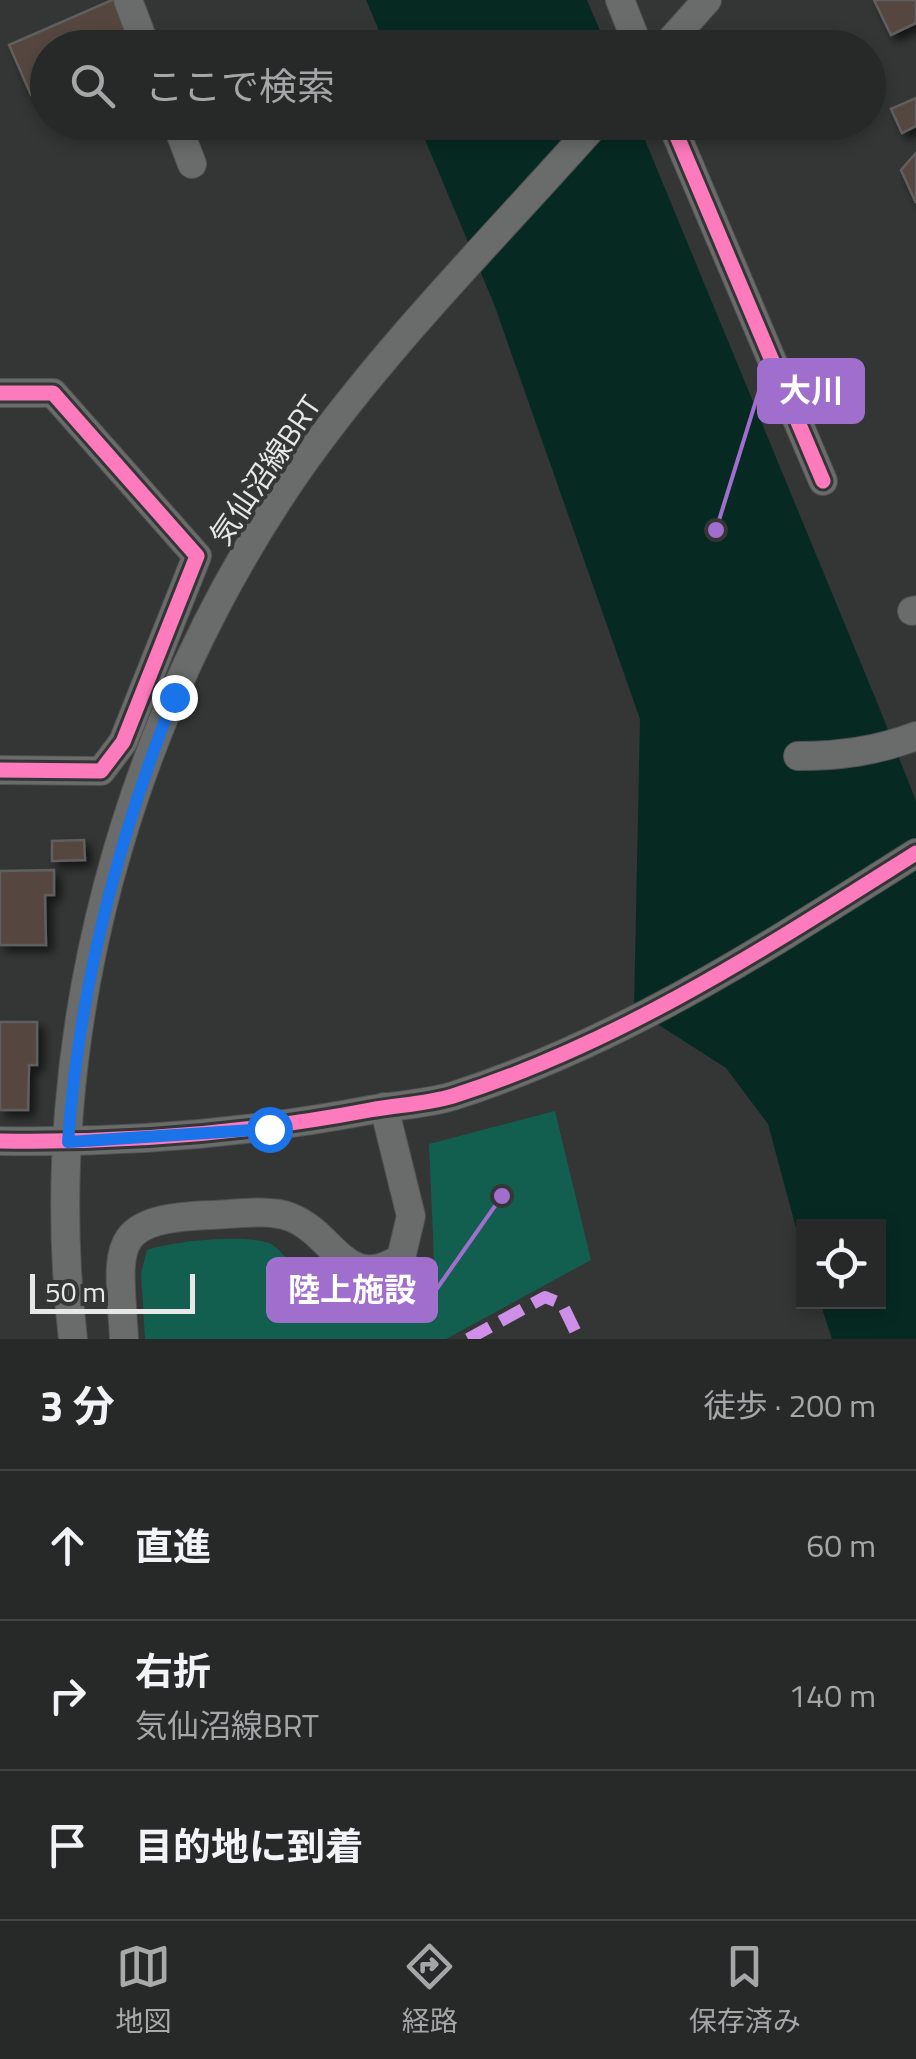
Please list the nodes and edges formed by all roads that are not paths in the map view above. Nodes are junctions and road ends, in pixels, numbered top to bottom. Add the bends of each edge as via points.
1 (128, 0) edge
2 (620, 0) edge
3 (707, 0) edge
4 (139, 30) edge
5 (632, 30) edge
6 (680, 30) edge
7 (183, 140) edge
8 (582, 140) edge
9 (679, 140) edge
10 (192, 164) dead end
11 (0, 393) edge
12 (823, 481) dead end
13 (916, 736) edge
14 (798, 756) dead end
15 (0, 770) edge
16 (916, 853) edge
17 (384, 1107) junction
18 (0, 1141) edge
19 (68, 1142) junction
20 (73, 1339) edge
21 (124, 1339) edge

1 - 4 street
2 - 5 street
3 - 6 street
7 - 10 street
8 - 19 street, 気仙沼線BRT via 329,428 226,589 168,713 110,880 86,992
9 - 12 street
11 - 15 street via 53,393 197,556 123,742 101,770
13 - 14 street via 852,754
16 - 17 street via 716,980 603,1038 448,1098
17 - 19 street via 269,1129
17 - 21 street via 411,1216 401,1258 375,1272 358,1270 290,1216 166,1216 131,1234 123,1247
18 - 19 street
19 - 20 street, 気仙沼線BRT

